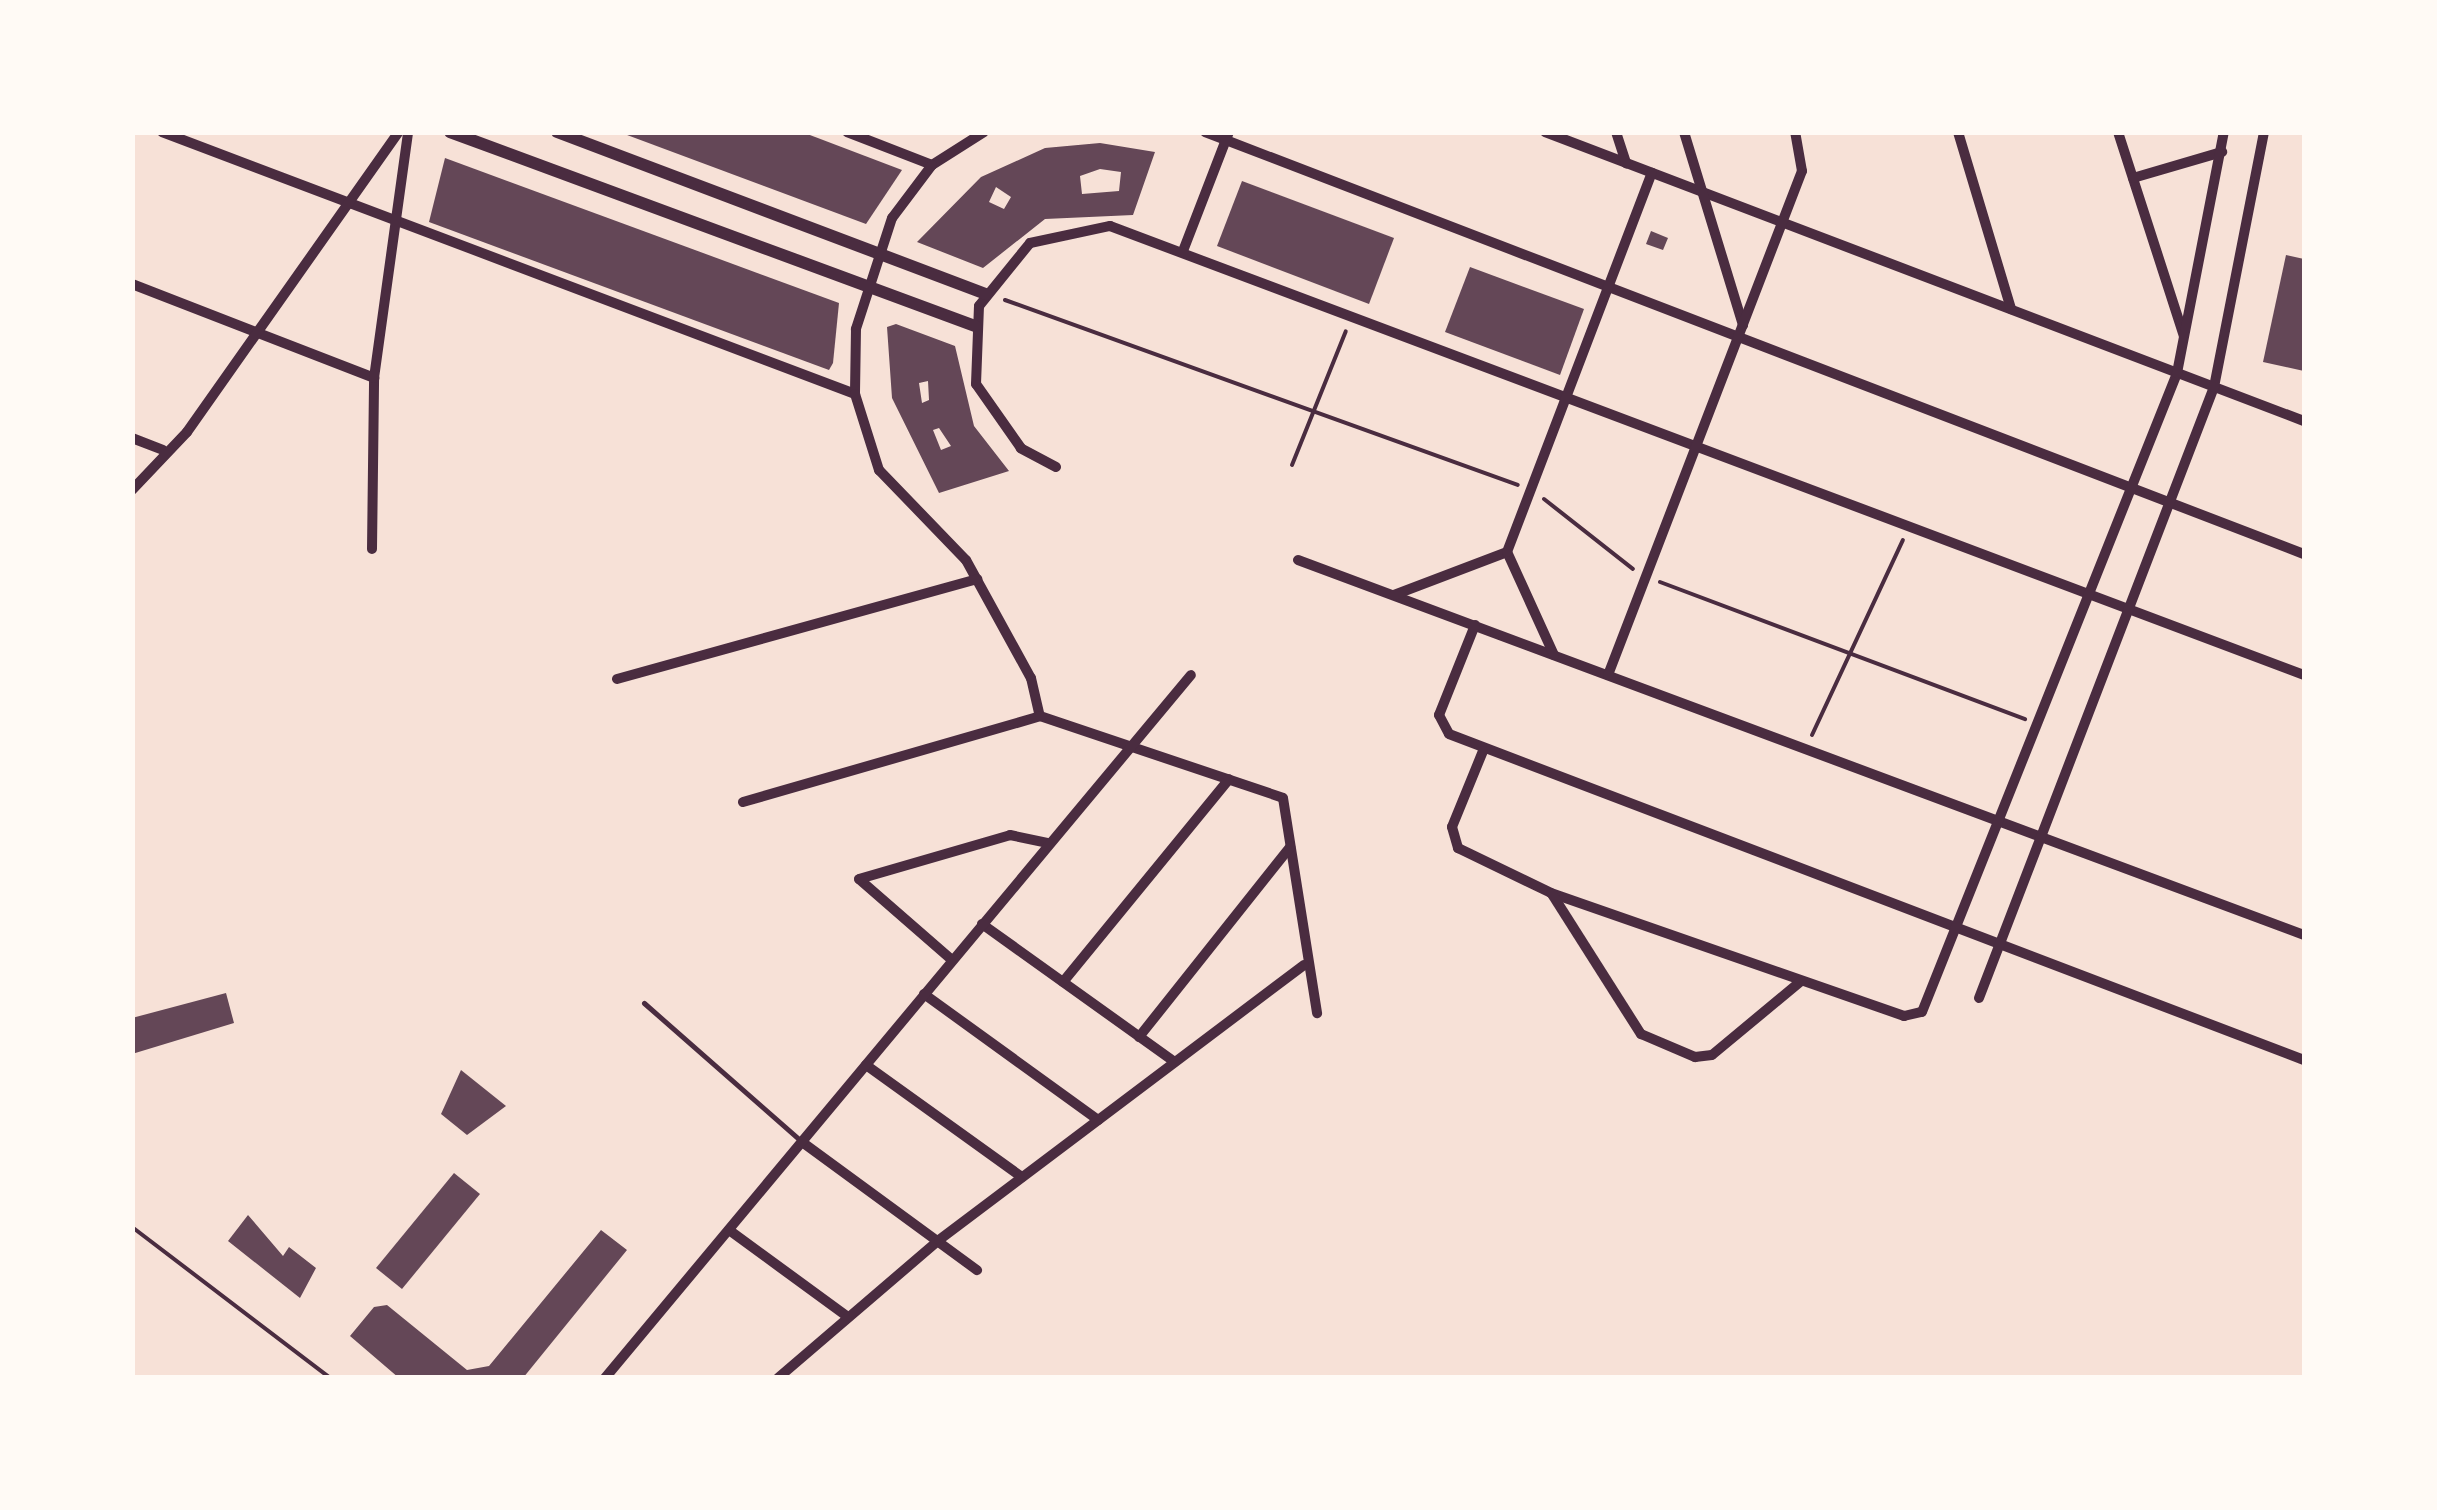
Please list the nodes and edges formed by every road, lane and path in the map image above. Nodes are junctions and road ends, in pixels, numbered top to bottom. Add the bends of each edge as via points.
1 (162, 132) edge
2 (399, 132) edge
3 (408, 132) edge
4 (450, 132) edge
5 (557, 132) edge
6 (847, 132) edge
7 (1205, 132) edge
8 (1546, 132) edge
9 (1616, 132) edge
10 (1684, 132) edge
11 (1795, 132) edge
12 (1958, 132) edge
13 (2118, 132) edge
14 (2224, 132) edge
15 (2264, 132) edge
16 (978, 134) edge
17 (1227, 136) edge
18 (2222, 152) junction
19 (932, 164) junction
20 (1626, 164) junction
21 (1652, 173) junction
22 (2134, 178) junction
23 (1705, 193) junction
24 (344, 202) junction
25 (395, 222) junction
26 (1782, 222) junction
27 (1183, 251) junction
28 (876, 252) junction
29 (132, 284) edge
30 (866, 286) junction
31 (1608, 288) junction
32 (986, 294) junction
33 (2011, 310) junction
34 (1352, 314) junction
35 (974, 326) junction
36 (1743, 326) junction
37 (258, 333) junction
38 (2184, 338) junction
39 (1738, 339) junction
40 (2176, 373) junction
41 (374, 378) junction
42 (2214, 387) junction
43 (855, 394) junction
44 (1567, 395) junction
45 (2304, 421) edge
46 (132, 438) edge
47 (1697, 444) junction
48 (163, 450) junction
49 (1292, 466) dead end
50 (1056, 467) dead end
51 (2134, 488) junction
52 (132, 490) edge
53 (2170, 502) junction
54 (1910, 524) junction
55 (372, 548) dead end
56 (1507, 552) junction
57 (2304, 554) edge
58 (1298, 560) dead end
59 (977, 579) junction
60 (2092, 594) junction
61 (1394, 595) junction
62 (2130, 609) junction
63 (1474, 625) junction
64 (1554, 655) junction
65 (1191, 675) dead end
66 (1608, 675) junction
67 (2304, 675) edge
68 (617, 679) dead end
69 (1040, 716) junction
70 (1128, 746) junction
71 (1806, 749) junction
72 (1482, 751) junction
73 (1228, 779) junction
74 (743, 802) dead end
75 (2000, 821) junction
76 (2040, 836) junction
77 (1048, 844) junction
78 (1290, 847) junction
79 (1552, 893) junction
80 (982, 924) junction
81 (1961, 928) junction
82 (2304, 934) edge
83 (1999, 942) junction
84 (952, 960) junction
85 (1304, 964) junction
86 (1800, 981) junction
87 (1063, 982) junction
88 (924, 994) junction
89 (1978, 998) dead end
90 (644, 1002) dead end
91 (1317, 1013) dead end
92 (1139, 1037) junction
93 (2304, 1060) edge
94 (1174, 1062) junction
95 (866, 1065) junction
96 (1098, 1120) junction
97 (802, 1142) junction
98 (1022, 1177) junction
99 (132, 1227) edge
100 (729, 1230) junction
101 (939, 1240) junction
102 (977, 1270) dead end
103 (848, 1317) junction
104 (330, 1378) edge
105 (605, 1378) edge
106 (778, 1378) edge

1 - 24 street
2 - 24 street
3 - 25 street
4 - 30 street
5 - 28 street
6 - 19 street
7 - 17 street
8 - 20 street
9 - 20 street
10 - 23 street
11 - 26 street via 1802,170
12 - 33 street
13 - 22 street
14 - 18 street
15 - 42 street
16 - 19 street
17 - 27 street
17 - 31 street
18 - 22 street
18 - 38 street
19 - 28 street
20 - 21 street
21 - 23 street
21 - 31 street
22 - 38 street
23 - 26 street
23 - 36 street
24 - 25 street
24 - 37 street
25 - 41 street
25 - 43 street
26 - 33 street
26 - 36 street
27 - 32 street via 1110,226 1069,228 1030,243
27 - 34 street
28 - 30 street
28 - 32 street
29 - 37 street
30 - 35 street
30 - 43 street
31 - 39 street
31 - 44 street
32 - 35 street
33 - 40 street
34 - 44 street
34 - 49 path
35 - 50 street via 976,384 993,420
36 - 39 street
37 - 41 street
37 - 48 street via 187,432
38 - 40 street
39 - 47 street
39 - 51 street
40 - 42 street
40 - 51 street
41 - 55 street
42 - 45 street
42 - 53 street
43 - 59 street via 879,470
44 - 47 street
44 - 56 street
46 - 48 street
47 - 54 street
47 - 66 street
48 - 52 street
51 - 53 street
51 - 60 street
53 - 57 street
53 - 62 street
54 - 60 street
54 - 71 path
56 - 61 street
56 - 64 street
58 - 61 street
59 - 68 street
59 - 69 street via 1031,678
60 - 62 street
60 - 75 street
61 - 63 street
62 - 67 street
62 - 76 street
63 - 64 street
63 - 72 street via 1440,715 1448,734
64 - 66 street
65 - 70 street
66 - 71 street
69 - 70 street
69 - 74 street
70 - 73 street
70 - 77 street
71 - 75 street
72 - 79 street via 1454,843
72 - 81 street
73 - 78 street via 1283,798
73 - 87 street
75 - 76 street
75 - 81 street
76 - 82 street
76 - 83 street
77 - 80 street
77 - 84 street via 1010,835 859,879
78 - 85 street
78 - 92 street
79 - 86 street
79 - 86 street via 1642,1034 1695,1057 1712,1055
80 - 84 street
80 - 87 street
81 - 83 street
81 - 86 street via 1917,1015
83 - 89 street
83 - 93 street
84 - 88 street
85 - 91 street
85 - 94 street
87 - 92 street
88 - 95 street
88 - 96 street
90 - 97 lane
92 - 94 street
94 - 96 street
95 - 97 street
95 - 98 street
96 - 98 street
97 - 100 street
97 - 101 street
98 - 101 street
99 - 104 path
100 - 103 street
100 - 105 street
101 - 102 street
101 - 103 street
103 - 106 street

